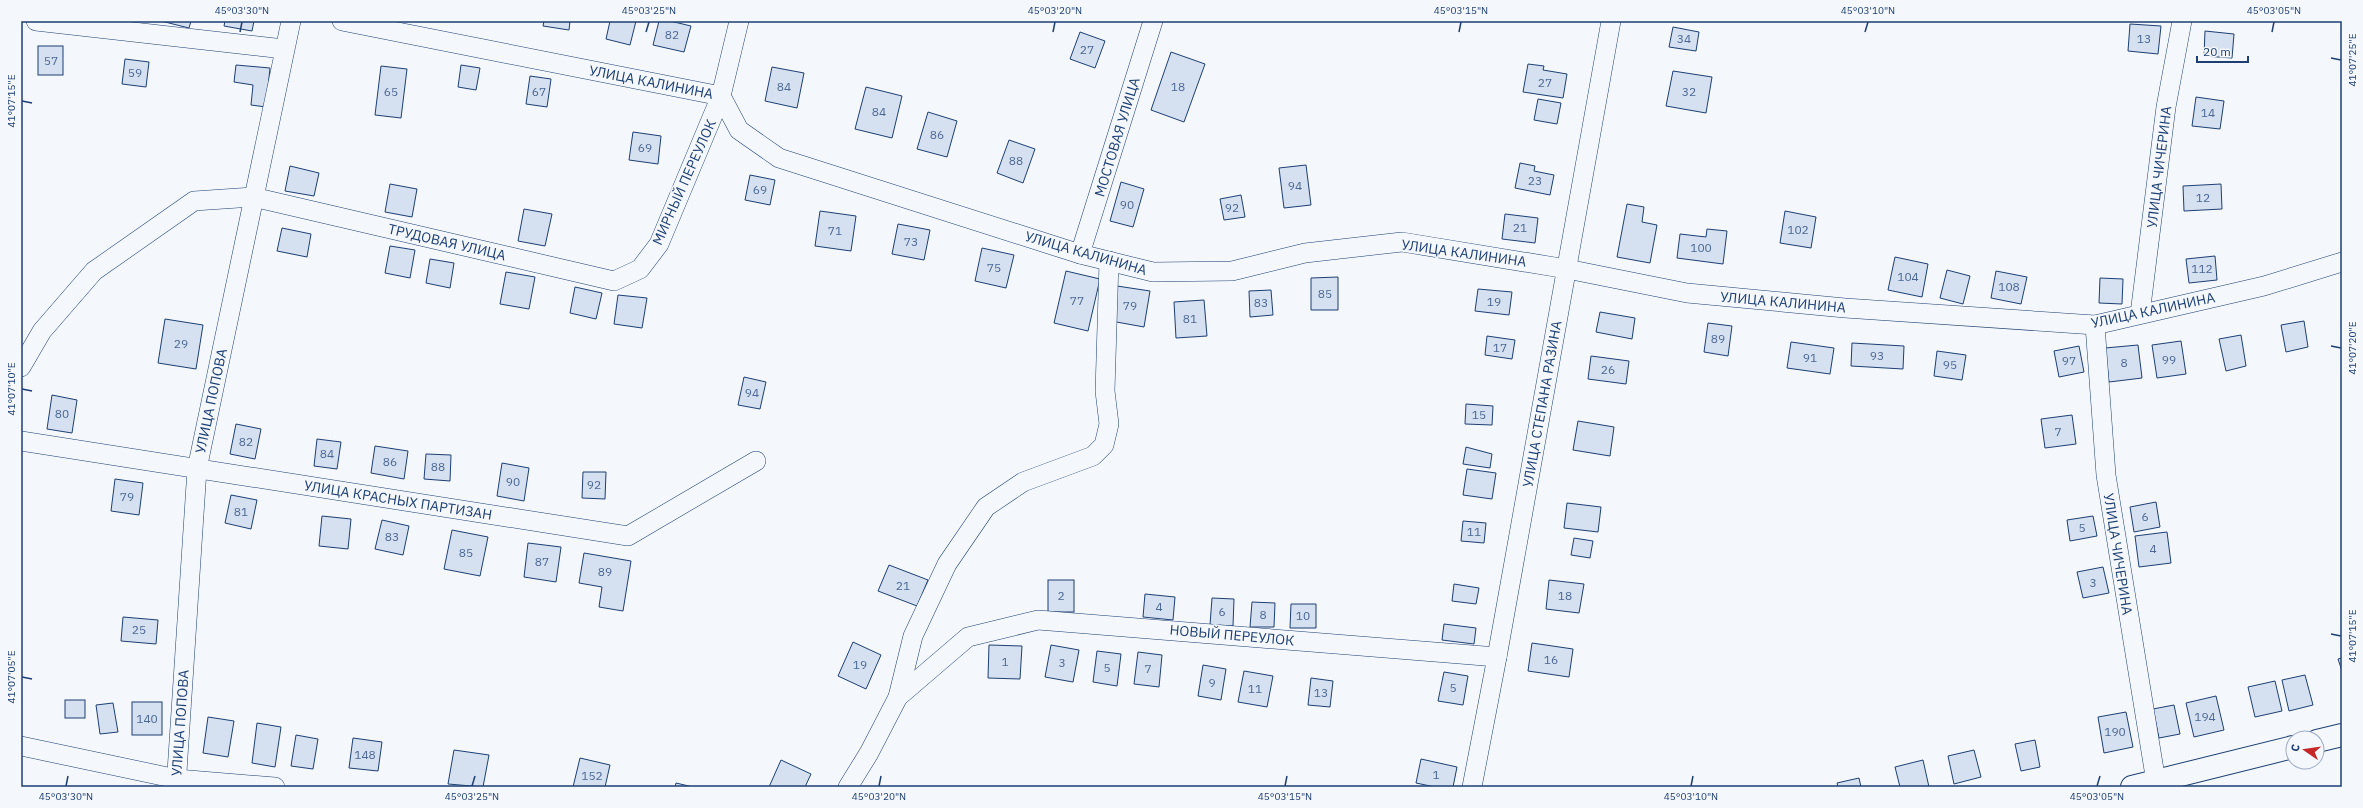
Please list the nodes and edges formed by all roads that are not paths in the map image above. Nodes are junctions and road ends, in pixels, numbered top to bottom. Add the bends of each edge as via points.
1 (36, 21) edge
2 (291, 21) edge
3 (342, 21) edge
4 (739, 21) edge
5 (1153, 21) edge
6 (1611, 21) edge
7 (2182, 21) edge
8 (284, 48) junction
9 (721, 96) junction
10 (253, 197) junction
11 (1080, 254) junction
12 (1109, 261) junction
13 (2342, 262) edge
14 (640, 269) joint
15 (1566, 269) junction
16 (2140, 314) junction
17 (2095, 325) junction
18 (21, 367) edge
19 (21, 441) edge
20 (756, 461) dead end
21 (197, 469) junction
22 (1497, 657) junction
23 (898, 697) junction
24 (2342, 735) edge
25 (2325, 739) edge
26 (21, 746) edge
27 (2285, 749) edge
28 (2156, 782) junction
29 (176, 783) edge
30 (276, 787) edge
31 (848, 787) edge
32 (1472, 787) edge
33 (2132, 787) edge

1 - 8 street
2 - 8 street, УЛИЦА ПОПОВА
3 - 9 street, УЛИЦА КАЛИНИНА
4 - 9 street, МИРНЫЙ ПЕРЕУЛОК
5 - 11 street, МОСТОВАЯ УЛИЦА
6 - 15 street, УЛИЦА СТЕПАНА РАЗИНА
7 - 16 street, УЛИЦА ЧИЧЕРИНА via 2166,107
8 - 10 street, УЛИЦА ПОПОВА
9 - 11 street, УЛИЦА КАЛИНИНА via 739,130 779,158
9 - 14 street, МИРНЫЙ ПЕРЕУЛОК via 659,244
10 - 14 street, ТРУДОВАЯ УЛИЦА via 614,281
10 - 18 street, ТРУДОВАЯ УЛИЦА via 194,201 94,271 42,331
10 - 21 street, УЛИЦА ПОПОВА
11 - 12 street, УЛИЦА КАЛИНИНА
12 - 15 street, УЛИЦА КАЛИНИНА via 1153,272 1232,271 1305,253 1402,242
12 - 23 street via 1104,391 1109,424 1104,445 1093,456 1023,482 986,507 947,564 913,636
13 - 16 street, УЛИЦА КАЛИНИНА via 2264,286
15 - 17 street, УЛИЦА КАЛИНИНА via 1687,293 1845,308
15 - 22 street, УЛИЦА СТЕПАНА РАЗИНА
16 - 17 street, УЛИЦА КАЛИНИНА
17 - 28 street, УЛИЦА ЧИЧЕРИНА via 2106,475
19 - 21 street, УЛИЦА КРАСНЫХ ПАРТИЗАН
20 - 21 street, УЛИЦА КРАСНЫХ ПАРТИЗАН via 628,536
21 - 29 street, УЛИЦА ПОПОВА
22 - 23 street, НОВЫЙ ПЕРЕУЛОК via 1038,620 968,637
22 - 32 street, УЛИЦА СТЕПАНА РАЗИНА
23 - 31 street via 869,754
24 - 25 main road
26 - 29 street
27 - 28 main road
28 - 33 main road
29 - 30 street

